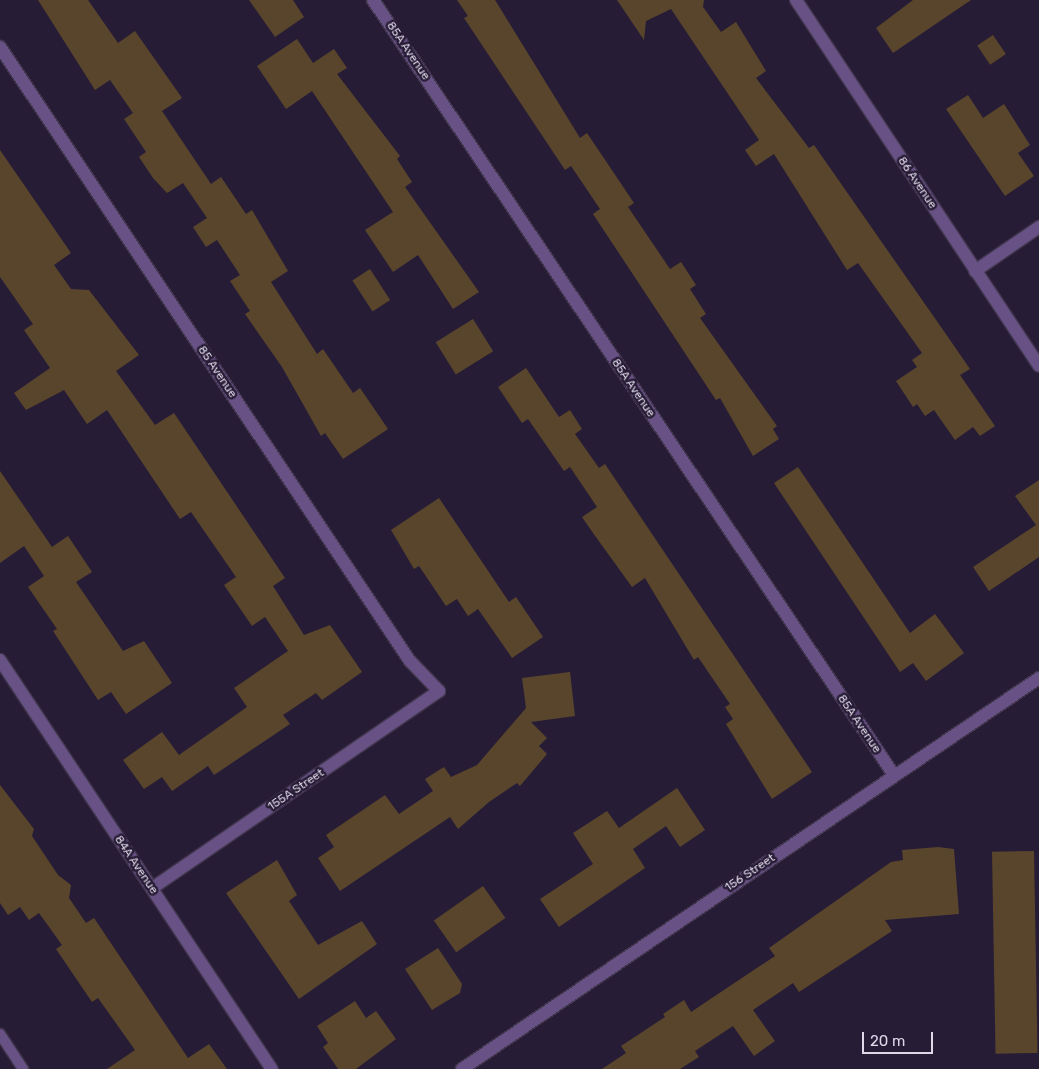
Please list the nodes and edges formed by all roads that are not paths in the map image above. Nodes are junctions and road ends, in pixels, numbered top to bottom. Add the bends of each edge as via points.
1 (373, 0) edge
2 (796, 0) edge
3 (0, 47) edge
4 (1039, 227) edge
5 (975, 271) junction
6 (1039, 366) edge
7 (0, 660) edge
8 (1039, 678) edge
9 (439, 691) joint
10 (894, 775) junction
11 (152, 888) junction
12 (0, 1034) edge
13 (23, 1069) edge
14 (272, 1069) edge
15 (462, 1069) edge

1 - 10 street, 85A Avenue
2 - 5 street, 86 Avenue
3 - 9 street, 85 Avenue via 410,661
4 - 5 street
5 - 6 street, 86 Avenue
7 - 11 street, 84A Avenue
8 - 10 street, 156 Street
9 - 11 street, 155A Street
10 - 15 street, 156 Street
11 - 14 street, 84A Avenue
12 - 13 lane

